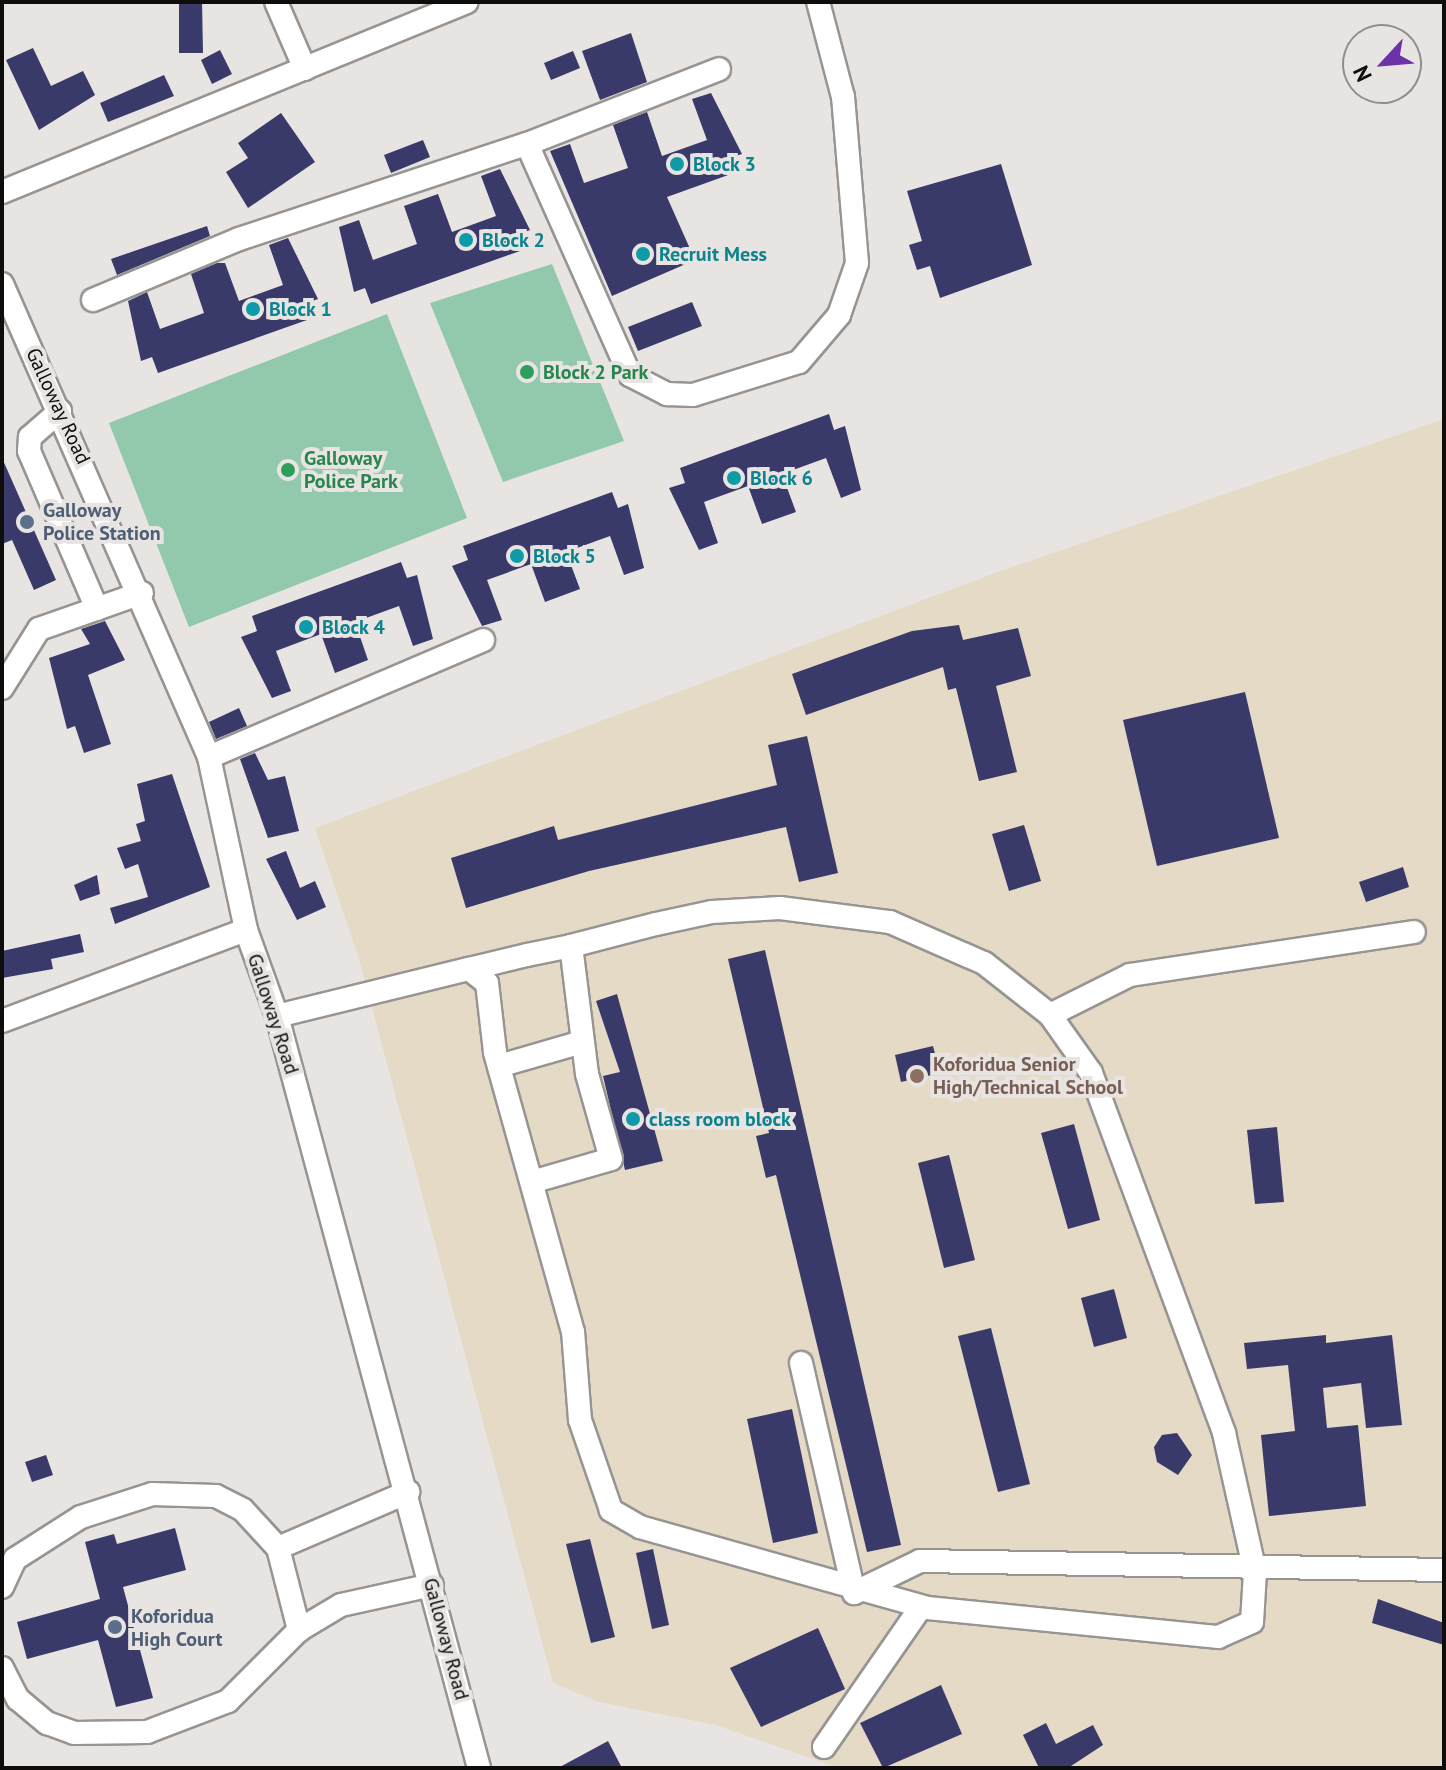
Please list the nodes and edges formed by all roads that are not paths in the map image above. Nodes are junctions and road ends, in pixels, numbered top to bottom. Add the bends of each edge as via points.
1 (276, 2) edge
2 (466, 2) edge
3 (818, 2) edge
4 (305, 69) junction
5 (719, 69) dead end
6 (527, 144) junction
7 (2, 192) edge
8 (2, 284) edge
9 (93, 300) dead end
10 (60, 411) junction
11 (142, 593) junction
12 (97, 609) junction
13 (483, 640) dead end
14 (2, 688) edge
15 (209, 757) junction
16 (246, 930) junction
17 (1414, 932) dead end
18 (571, 946) junction
19 (469, 969) junction
20 (1050, 1015) junction
21 (277, 1016) junction
22 (2, 1021) edge
23 (582, 1042) junction
24 (499, 1066) junction
25 (535, 1181) junction
26 (801, 1363) dead end
27 (408, 1492) junction
28 (278, 1548) junction
29 (1444, 1570) edge
30 (1255, 1572) junction
31 (432, 1585) junction
32 (2, 1587) edge
33 (854, 1593) junction
34 (921, 1607) junction
35 (299, 1630) junction
36 (2, 1668) edge
37 (824, 1747) dead end
38 (479, 1768) edge

1 - 4 street
2 - 4 street
3 - 6 street via 843,97 857,263 839,315 799,362 693,395 667,394 630,375
4 - 7 street
5 - 6 street
6 - 9 street via 239,239
8 - 10 street, Galloway Road
10 - 11 street, Galloway Road
10 - 12 street via 30,437 29,451
11 - 12 street
11 - 15 street, Galloway Road
12 - 14 street via 39,629
13 - 15 street
15 - 16 street, Galloway Road
16 - 21 street, Galloway Road
16 - 22 street
17 - 20 street via 1130,975
18 - 19 street
18 - 20 street via 712,912 780,908 890,922 984,963
18 - 23 street
19 - 21 street
19 - 24 street via 487,983
20 - 30 street via 1091,1073 1189,1326 1224,1433
21 - 27 street, Galloway Road
23 - 24 street
23 - 25 street via 611,1159
24 - 25 street
25 - 33 street via 573,1332 580,1420 611,1510 640,1527
26 - 33 street
27 - 28 street
27 - 31 street, Galloway Road
28 - 32 street via 243,1510 216,1496 152,1494 49,1532 15,1559
28 - 35 street
29 - 30 street
30 - 33 street via 920,1561
30 - 34 street via 1252,1622 1218,1637
31 - 35 street via 341,1605
31 - 38 street, Galloway Road
33 - 34 street
34 - 37 street
35 - 36 street via 228,1701 147,1732 74,1733 47,1723 18,1699

